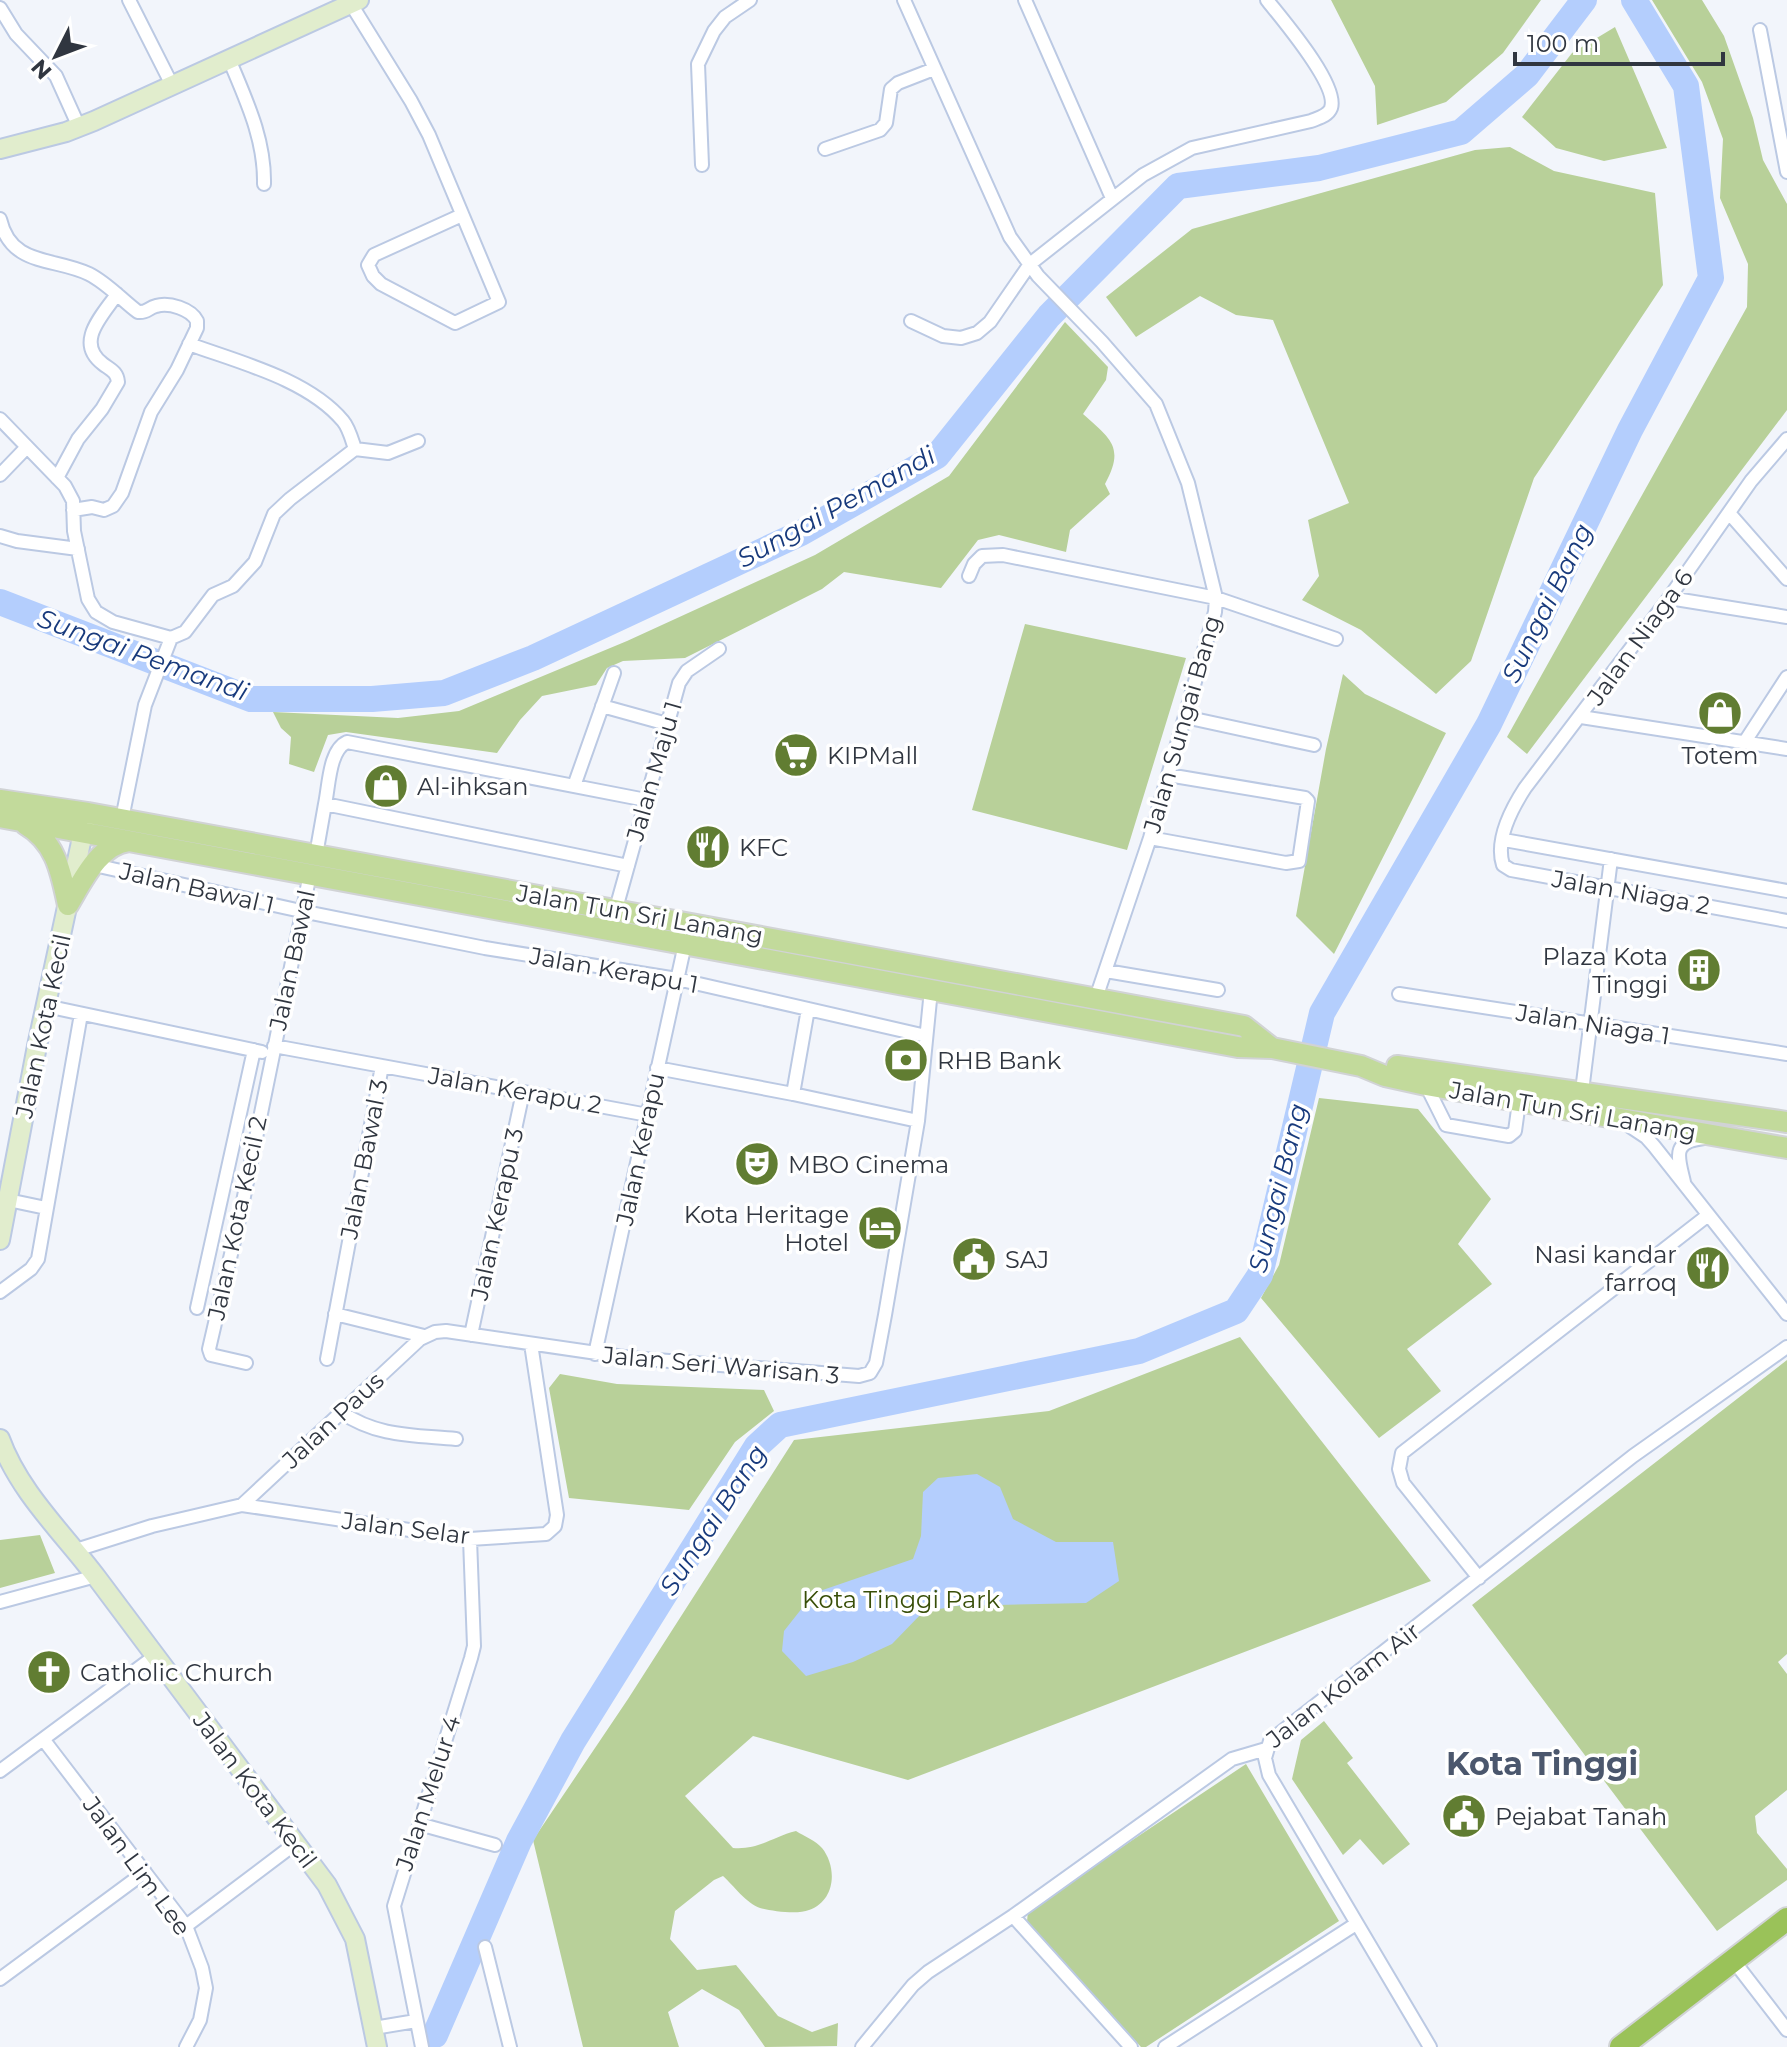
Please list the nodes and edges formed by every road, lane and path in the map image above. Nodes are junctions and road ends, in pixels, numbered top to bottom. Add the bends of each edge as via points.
1 (129, 0) edge
2 (750, 0) edge
3 (904, 0) edge
4 (1025, 0) edge
5 (1267, 0) edge
6 (355, 2) edge
7 (0, 8) edge
8 (1760, 30) dead end
9 (229, 59) junction
10 (934, 69) junction
11 (172, 85) junction
12 (79, 127) junction
13 (0, 149) edge
14 (825, 149) dead end
15 (702, 165) dead end
16 (1787, 172) edge
17 (264, 184) dead end
18 (1112, 198) junction
19 (462, 215) junction
20 (0, 219) edge
21 (1030, 264) junction
22 (117, 294) junction
23 (911, 321) dead end
24 (189, 344) junction
25 (0, 419) edge
26 (1787, 439) edge
27 (418, 441) dead end
28 (26, 448) junction
29 (355, 449) junction
30 (0, 475) edge
31 (57, 478) junction
32 (73, 510) junction
33 (1729, 513) junction
34 (0, 536) edge
35 (78, 549) junction
36 (969, 576) dead end
37 (1787, 579) edge
38 (1216, 598) junction
39 (1669, 598) junction
40 (1787, 617) edge
41 (1336, 639) dead end
42 (169, 643) junction
43 (719, 649) dead end
44 (614, 673) dead end
45 (1787, 677) edge
46 (602, 706) junction
47 (1185, 717) junction
48 (1581, 717) junction
49 (667, 724) junction
50 (1744, 743) junction
51 (1314, 745) dead end
52 (1787, 749) edge
53 (1168, 775) junction
54 (574, 786) junction
55 (0, 800) edge
56 (646, 800) junction
57 (325, 804) junction
58 (10, 818) edge
59 (122, 819) junction
60 (86, 822) junction
61 (1150, 838) junction
62 (1504, 840) junction
63 (133, 841) junction
64 (1611, 859) junction
65 (313, 864) junction
66 (94, 865) junction
67 (628, 866) junction
68 (1607, 887) junction
69 (1787, 891) edge
70 (68, 905) junction
71 (301, 911) junction
72 (613, 920) junction
73 (1787, 921) edge
74 (685, 944) junction
75 (1106, 971) junction
76 (677, 979) junction
77 (931, 990) junction
78 (1218, 990) dead end
79 (1399, 994) dead end
80 (1096, 998) junction
81 (46, 1006) junction
82 (808, 1009) junction
83 (81, 1014) junction
84 (1590, 1023) junction
85 (926, 1036) junction
86 (1272, 1048) junction
87 (254, 1050) junction
88 (273, 1050) junction
89 (1787, 1054) edge
90 (382, 1066) junction
91 (1361, 1066) junction
92 (657, 1068) junction
93 (1426, 1085) junction
94 (1582, 1091) junction
95 (523, 1092) junction
96 (793, 1094) junction
97 (1519, 1102) junction
98 (1671, 1104) junction
99 (1787, 1108) edge
100 (648, 1115) junction
101 (1612, 1117) junction
102 (918, 1121) junction
103 (1787, 1122) edge
104 (1727, 1138) junction
105 (1787, 1148) edge
106 (1686, 1188) junction
107 (8, 1200) junction
108 (46, 1208) junction
109 (1707, 1216) junction
110 (0, 1240) edge
111 (0, 1292) edge
112 (197, 1308) dead end
113 (335, 1314) junction
114 (1787, 1314) edge
115 (471, 1335) junction
116 (424, 1336) junction
117 (531, 1344) junction
118 (1787, 1347) edge
119 (595, 1354) junction
120 (327, 1359) dead end
121 (246, 1363) dead end
122 (341, 1412) junction
123 (0, 1439) edge
124 (456, 1439) dead end
125 (242, 1505) junction
126 (470, 1539) junction
127 (76, 1550) junction
128 (96, 1576) junction
129 (1479, 1578) junction
130 (0, 1602) edge
131 (155, 1656) junction
132 (43, 1739) junction
133 (1266, 1749) junction
134 (0, 1771) edge
135 (419, 1824) junction
136 (296, 1843) junction
137 (495, 1845) dead end
138 (145, 1872) junction
139 (1013, 1916) junction
140 (1787, 1919) edge
141 (1356, 1924) junction
142 (186, 1926) junction
143 (485, 1947) dead end
144 (1733, 1960) junction
145 (0, 1979) edge
146 (416, 2021) junction
147 (1787, 2030) edge
148 (373, 2039) edge
149 (186, 2047) edge
150 (422, 2047) edge
151 (510, 2047) edge
152 (862, 2047) edge
153 (1131, 2047) edge
154 (1165, 2047) edge
155 (1430, 2047) edge
156 (1621, 2047) edge

1 - 11 street
2 - 15 street via 719,24 698,64
3 - 10 street, Jalan Sungai Bang
4 - 18 street
5 - 18 street via 1308,51 1331,93 1327,114 1192,148
6 - 9 street
6 - 19 street via 429,135
7 - 12 street via 16,34 56,76
8 - 16 street
9 - 11 street
9 - 17 street via 259,133
10 - 14 street via 891,89 880,130
10 - 21 street, Jalan Sungai Bang via 1010,237
11 - 12 street
12 - 13 street
18 - 21 street
19 - 19 street via 374,255 368,265 381,284 455,323 499,302
20 - 22 street via 8,239 24,253 92,275
21 - 23 street via 977,333 943,336
21 - 38 street, Jalan Sungai Bang via 1156,404 1188,483
22 - 24 street via 141,313 158,305 189,311 197,328
22 - 31 street via 92,330 90,342 96,358 117,375 117,386
24 - 29 street via 290,382 345,423
24 - 32 street via 151,412 113,506
25 - 28 street
26 - 33 street, Jalan Niaga 6
27 - 29 street via 388,453
28 - 30 street
28 - 31 street
29 - 42 street via 274,514 255,562 233,586 213,595 185,632
31 - 32 street via 73,501
32 - 35 street
33 - 37 street
33 - 39 street, Jalan Niaga 6
34 - 35 street
35 - 42 street via 88,599 96,612
36 - 38 street via 982,556 1003,555
38 - 41 street
38 - 47 street, Jalan Sungai Bang
39 - 40 street
39 - 48 street, Jalan Niaga 6
42 - 59 street via 145,705
43 - 49 street, Jalan Maju 1 via 683,674
44 - 46 street
45 - 50 street
46 - 49 street
46 - 54 street
47 - 51 street
47 - 53 street, Jalan Sungai Bang
48 - 50 street
48 - 62 street, Jalan Niaga 6 via 1516,801
49 - 56 street, Jalan Maju 1
50 - 52 street
53 - 61 street, Jalan Sungai Bang
53 - 61 street via 1307,799 1299,861
54 - 56 street
54 - 57 street, Jalan Bawal via 347,742 336,753
55 - 60 main road, Jalan Tun Sri Lanang
56 - 67 street, Jalan Maju 1
57 - 65 street, Jalan Bawal
57 - 67 street
58 - 60 main road, Jalan Tun Sri Lanang
58 - 70 main road via 38,831 49,844 61,869
59 - 60 main road, Jalan Tun Sri Lanang
59 - 65 main road, Jalan Tun Sri Lanang
60 - 63 main road, Jalan Tun Sri Lanang
60 - 70 street, Jalan Kota Kecil
61 - 75 street, Jalan Sungai Bang
62 - 64 street
62 - 68 street, Jalan Niaga 2 via 1501,861 1506,868
63 - 65 main road, Jalan Tun Sri Lanang
63 - 66 main road via 118,842
64 - 68 street
64 - 69 street
65 - 71 street, Jalan Bawal
65 - 72 main road, Jalan Tun Sri Lanang
66 - 70 main road
66 - 71 street, Jalan Bawal 1
67 - 72 street, Jalan Maju 1
68 - 73 street, Jalan Niaga 2
68 - 84 street
70 - 81 street, Jalan Kota Kecil
71 - 76 street, Jalan Kerapu 1
71 - 88 street, Jalan Bawal
72 - 74 main road, Jalan Tun Sri Lanang
72 - 80 main road, Jalan Tun Sri Lanang
74 - 76 street, Jalan Kerapu
74 - 77 main road, Jalan Tun Sri Lanang
75 - 78 street
75 - 80 street, Jalan Sungai Bang
76 - 82 street, Jalan Kerapu 1
76 - 92 street, Jalan Kerapu
77 - 85 street, Jalan Seri Warisan 3
77 - 86 main road, Jalan Tun Sri Lanang via 1238,1047
79 - 84 street, Jalan Niaga 1
80 - 86 main road, Jalan Tun Sri Lanang via 1244,1026
81 - 83 street, Jalan Bawal 3
81 - 107 street, Jalan Kota Kecil
82 - 85 street, Jalan Kerapu 1
82 - 96 street
83 - 87 street, Jalan Bawal 3
83 - 108 street
84 - 89 street, Jalan Niaga 1
84 - 94 street
85 - 102 street, Jalan Seri Warisan 3
86 - 91 main road, Jalan Tun Sri Lanang
87 - 88 street, Jalan Bawal 3
87 - 112 street
88 - 90 street, Jalan Bawal 3
88 - 121 street, Jalan Kota Kecil 2 via 209,1349 211,1355
90 - 95 street, Jalan Kerapu 2
90 - 113 street, Jalan Bawal 3
91 - 93 main road, Jalan Tun Sri Lanang
91 - 94 main road, Jalan Tun Sri Lanang
92 - 96 street
92 - 100 street, Jalan Kerapu
93 - 97 main road, Jalan Tun Sri Lanang
93 - 97 street via 1449,1126 1509,1136 1515,1131
94 - 98 main road, Jalan Tun Sri Lanang
95 - 100 street, Jalan Kerapu 2
95 - 115 street, Jalan Kerapu 3
96 - 102 street
97 - 101 main road, Jalan Tun Sri Lanang
98 - 99 main road via 1693,1096
98 - 103 main road, Jalan Tun Sri Lanang
100 - 119 street, Jalan Kerapu
101 - 104 main road, Jalan Tun Sri Lanang
101 - 106 street via 1646,1137
102 - 119 street, Jalan Seri Warisan 3 via 876,1363 870,1373
104 - 105 main road, Jalan Tun Sri Lanang
104 - 106 street via 1682,1145 1678,1157
106 - 109 street
107 - 108 street
107 - 110 street, Jalan Kota Kecil
108 - 111 street via 38,1259
109 - 114 street
109 - 129 street via 1402,1453 1403,1483
113 - 116 street, Jalan Seri Warisan 3
113 - 120 street, Jalan Bawal 3
115 - 116 street, Jalan Seri Warisan 3 via 440,1331
115 - 117 street, Jalan Seri Warisan 3
116 - 122 street, Jalan Paus
117 - 119 street, Jalan Seri Warisan 3
117 - 126 street, Jalan Selar via 557,1521 546,1534
118 - 129 street, Jalan Kolam Air via 1633,1456
122 - 124 street via 374,1430
122 - 125 street, Jalan Paus
123 - 127 street, Jalan Kota Kecil via 14,1470
125 - 126 street, Jalan Selar
125 - 127 street, Jalan Selar
126 - 135 street, Jalan Melur 4 via 474,1646
127 - 128 street, Jalan Kota Kecil
128 - 130 street
128 - 131 street, Jalan Kota Kecil
129 - 133 street, Jalan Kolam Air via 1282,1730
131 - 132 street
131 - 136 street, Jalan Kota Kecil
132 - 134 street
132 - 138 street, Jalan Lim Lee
133 - 139 street, Jalan Kolam Air via 1232,1759
133 - 141 street via 1269,1775
135 - 137 street
135 - 146 street, Jalan Melur 4 via 394,1906
136 - 142 street
136 - 148 street, Jalan Kota Kecil via 327,1885 355,1939
138 - 142 street, Jalan Lim Lee
138 - 145 street
139 - 152 street, Jalan Kolam Air via 913,1985
139 - 153 street
140 - 144 highway
141 - 154 street
141 - 155 street
142 - 149 street, Jalan Lim Lee via 206,1988 200,2020
143 - 151 street
144 - 147 street
144 - 156 highway
146 - 148 street
146 - 150 street, Jalan Melur 4

